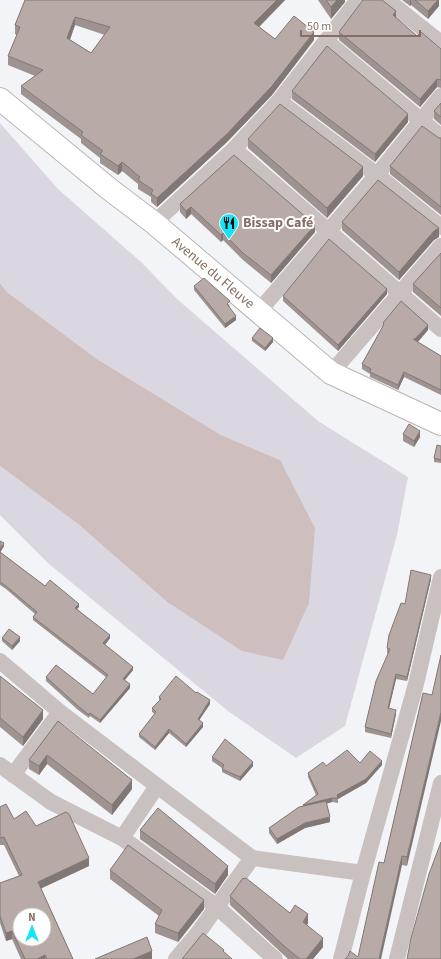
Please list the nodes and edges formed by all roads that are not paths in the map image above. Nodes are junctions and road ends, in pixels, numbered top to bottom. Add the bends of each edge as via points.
1 (358, 0) edge
2 (387, 0) edge
3 (326, 41) junction
4 (441, 43) edge
5 (441, 96) edge
6 (0, 99) edge
7 (279, 102) junction
8 (422, 120) junction
9 (441, 137) edge
10 (234, 149) junction
11 (377, 175) junction
12 (154, 223) junction
13 (441, 227) edge
14 (329, 231) junction
15 (441, 246) edge
16 (401, 292) junction
17 (259, 311) junction
18 (441, 329) edge
19 (331, 373) junction
20 (441, 424) edge
21 (441, 577) edge
22 (0, 661) edge
23 (60, 712) junction
24 (0, 766) edge
25 (13, 775) junction
26 (441, 783) edge
27 (157, 786) junction
28 (122, 838) junction
29 (252, 858) junction
30 (363, 873) junction
31 (217, 907) junction
32 (176, 959) edge
33 (275, 959) edge
34 (341, 959) edge
35 (397, 959) edge

1 - 3 street
2 - 4 street
3 - 7 street
3 - 8 street
5 - 8 street
6 - 12 street, Avenue du Fleuve
7 - 10 street
7 - 11 street
8 - 9 street
8 - 11 street
10 - 12 street
10 - 14 street
11 - 13 street
11 - 14 street
12 - 17 street, Avenue du Fleuve
14 - 16 street
14 - 17 street
15 - 16 street
16 - 18 street
16 - 19 street
17 - 19 street, Avenue du Fleuve
19 - 20 street, Avenue du Fleuve
21 - 30 street via 414,690
22 - 23 street
23 - 25 street
23 - 27 street
24 - 25 street
25 - 28 street via 51,802
26 - 35 street
27 - 28 street
27 - 29 street
28 - 31 street
29 - 30 street
29 - 31 street
30 - 34 street
31 - 32 street
31 - 33 street

